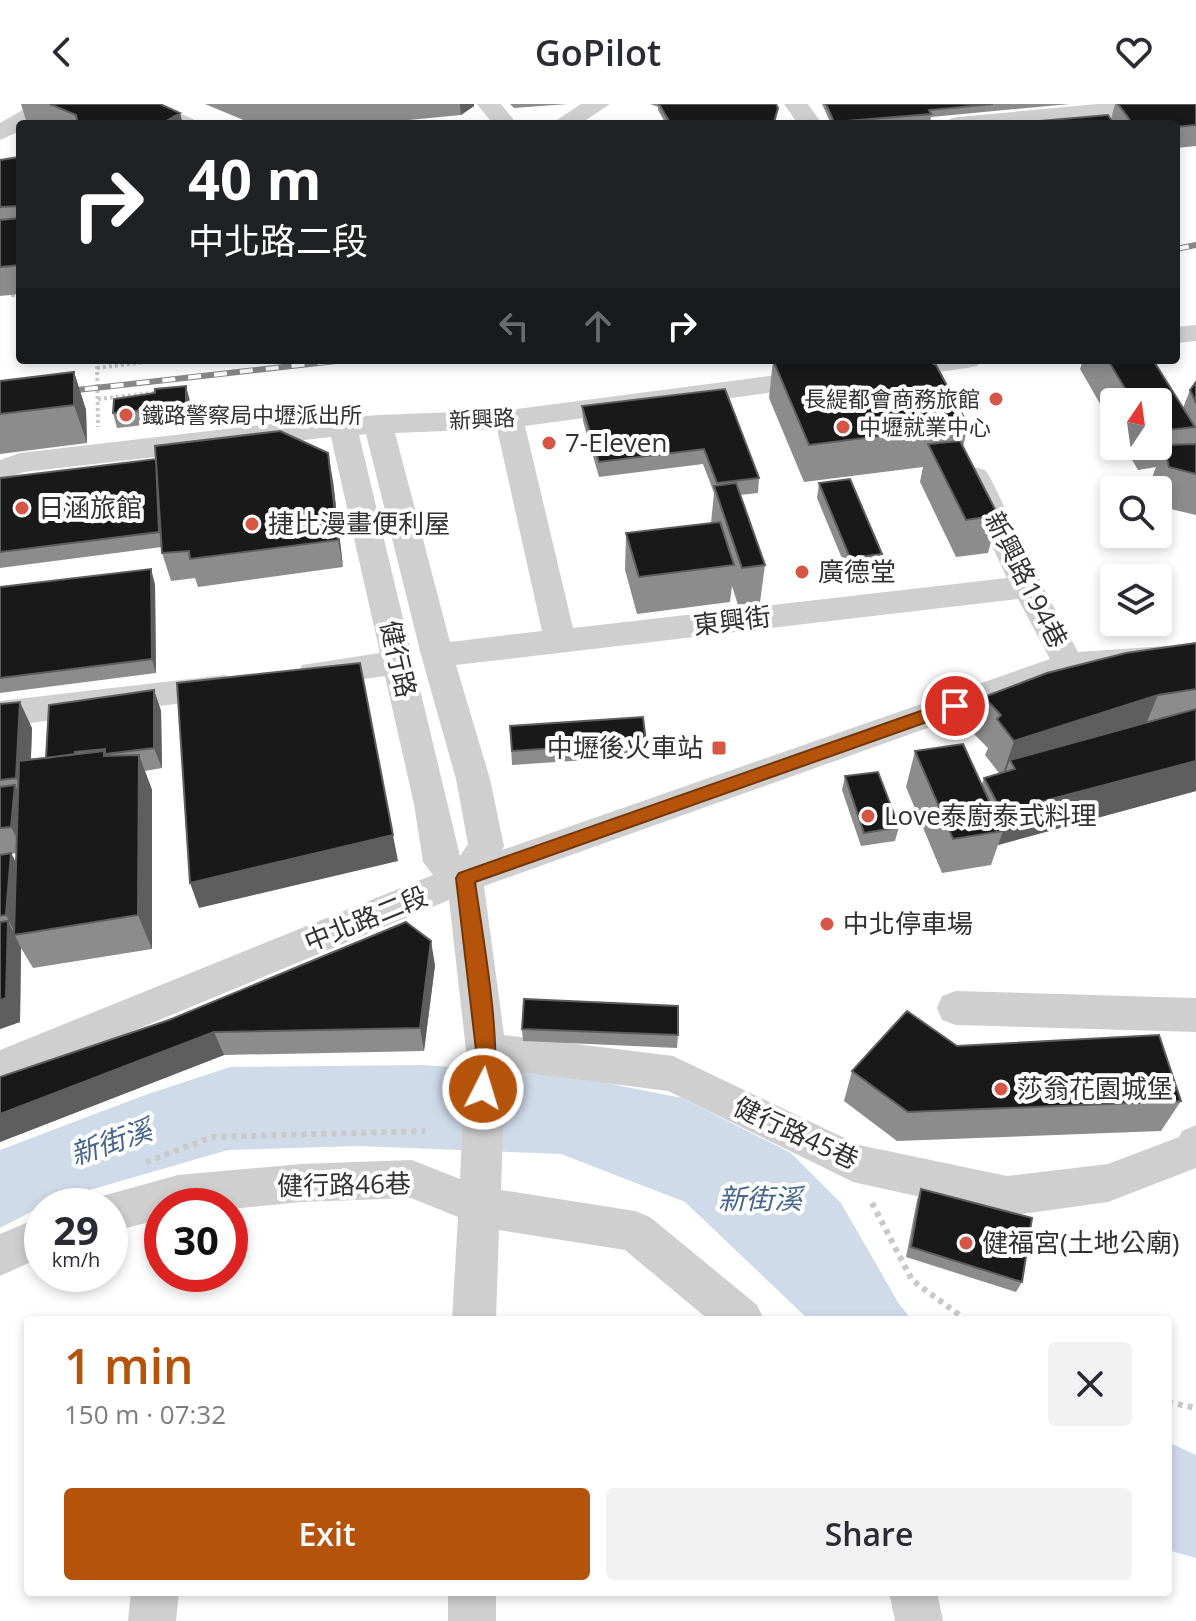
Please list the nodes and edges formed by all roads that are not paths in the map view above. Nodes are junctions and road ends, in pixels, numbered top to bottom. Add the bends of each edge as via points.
1 (50, 104) edge
2 (139, 104) edge
3 (489, 104) edge
4 (598, 104) edge
5 (1171, 104) edge
6 (22, 120) edge
7 (176, 120) edge
8 (502, 120) edge
9 (570, 120) edge
10 (1001, 120) edge
11 (930, 364) edge
12 (921, 365) junction
13 (935, 393) edge
14 (509, 419) junction
15 (378, 424) junction
16 (344, 435) junction
17 (961, 448) edge
18 (7, 474) edge
19 (1027, 587) junction
20 (560, 641) junction
21 (437, 655) junction
22 (1196, 656) edge
23 (399, 662) junction
24 (1069, 665) junction
25 (0, 714) edge
26 (465, 878) junction
27 (956, 1008) dead end
28 (1196, 1015) edge
29 (485, 1056) junction
30 (0, 1068) edge
31 (1196, 1144) edge
32 (481, 1188) junction
33 (128, 1208) edge
34 (24, 1245) edge
35 (0, 1256) edge
36 (474, 1316) edge
37 (737, 1316) edge
38 (155, 1596) edge
39 (472, 1596) edge
40 (914, 1596) edge
41 (152, 1621) edge
42 (472, 1621) edge
43 (919, 1621) edge

1 - 6 street
2 - 7 street
3 - 8 street
4 - 9 street
5 - 10 street
11 - 12 street, 新興路
12 - 13 street
12 - 14 street, 新興路
14 - 15 street, 新興路
14 - 20 street
15 - 16 street, 新興路
15 - 21 street, 健行路
16 - 18 street, 新興路
16 - 23 street, 健行路
17 - 19 street, 新興路194巷
19 - 20 street, 東興街
19 - 24 street, 新興路194巷
20 - 21 street, 東興街
21 - 26 street, 健行路 via 473,779 486,846
22 - 24 street, 中北路二段
23 - 25 street via 266,681 194,707
23 - 26 street, 健行路 via 441,862
24 - 26 street, 中北路二段
26 - 29 street
26 - 30 street, 中北路二段
27 - 28 street
29 - 31 street, 健行路45巷 via 673,1074 853,1163 1007,1196 1108,1183 1193,1150
29 - 32 street
32 - 33 street, 健行路46巷 via 412,1179 301,1183 178,1195
32 - 36 street
32 - 37 street, 健行路46巷 via 635,1231
34 - 35 street
38 - 41 street
39 - 42 street
40 - 43 street

